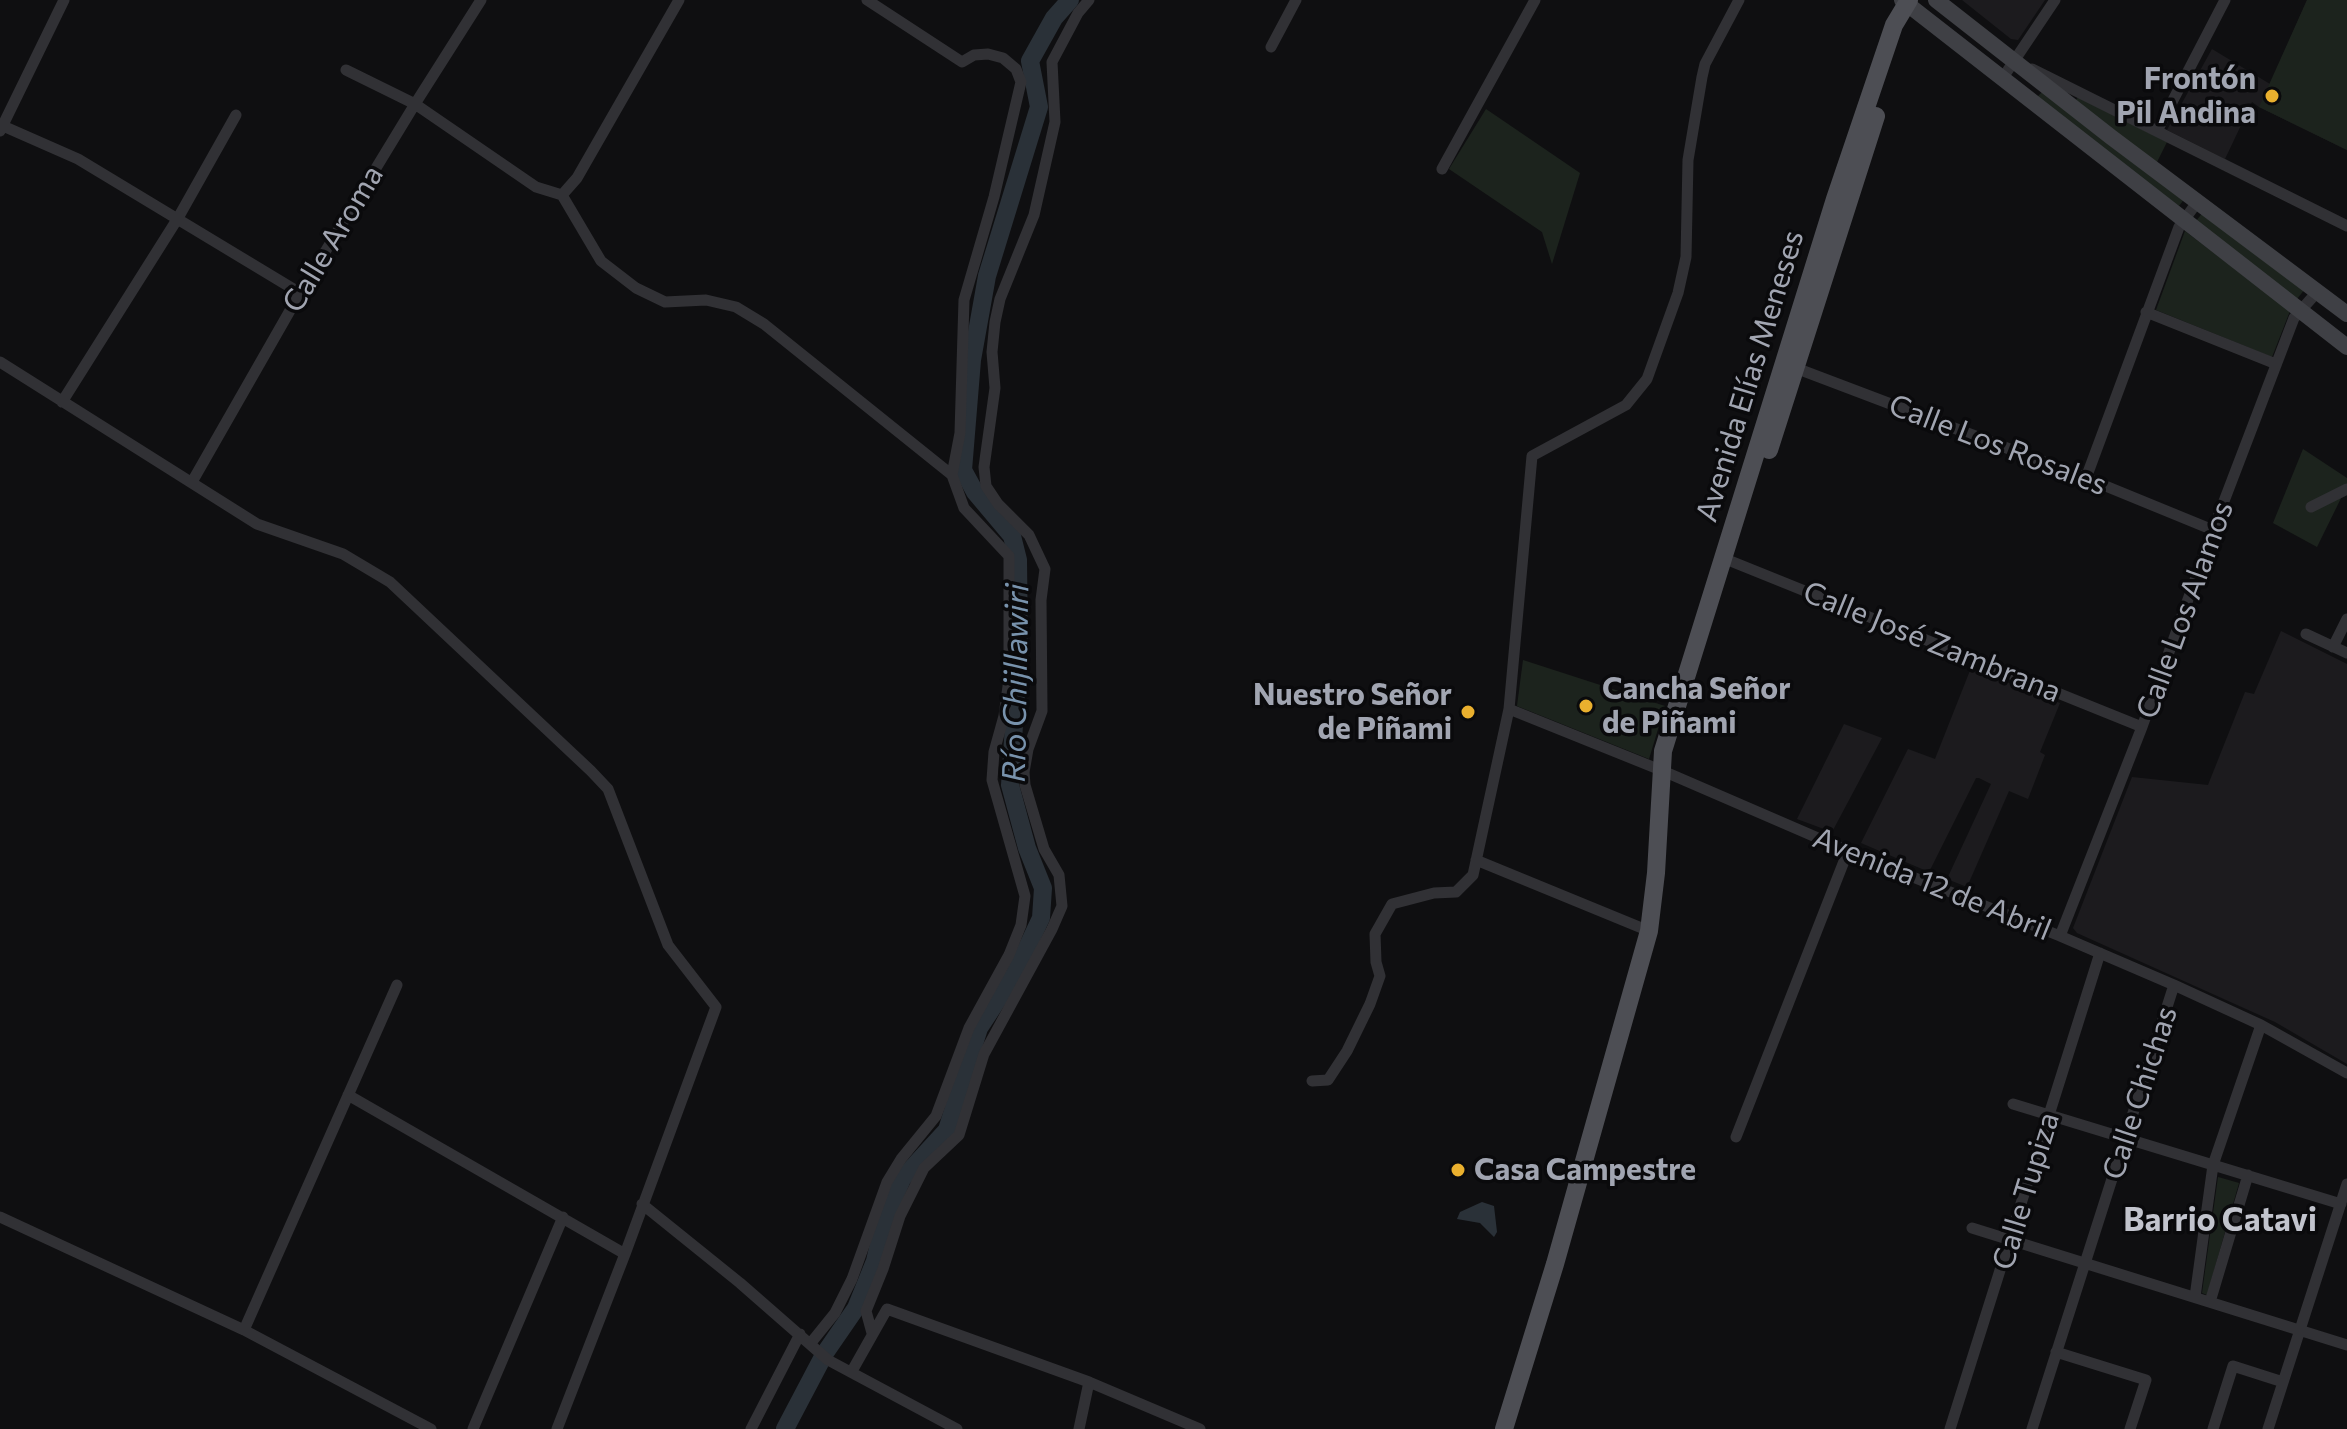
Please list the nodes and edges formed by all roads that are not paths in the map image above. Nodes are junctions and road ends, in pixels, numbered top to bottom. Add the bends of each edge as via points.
1 (64, 0) edge
2 (481, 0) edge
3 (679, 0) edge
4 (867, 0) edge
5 (1089, 0) edge
6 (1296, 0) edge
7 (1535, 0) edge
8 (1739, 0) edge
9 (1936, 0) edge
10 (2055, 0) edge
11 (2225, 0) edge
12 (1907, 1) edge
13 (1271, 47) dead end
14 (2015, 61) junction
15 (346, 70) dead end
16 (2002, 79) junction
17 (415, 104) junction
18 (236, 115) dead end
19 (2, 129) edge
20 (2157, 131) junction
21 (1442, 169) dead end
22 (562, 195) junction
23 (2198, 201) junction
24 (178, 218) junction
25 (2183, 219) junction
26 (2347, 226) edge
27 (2318, 291) junction
28 (300, 293) junction
29 (2301, 310) junction
30 (2146, 312) junction
31 (2347, 314) edge
32 (2347, 347) edge
33 (0, 362) edge
34 (2276, 364) junction
35 (1788, 365) junction
36 (62, 402) junction
37 (952, 475) junction
38 (2086, 478) junction
39 (192, 482) junction
40 (2347, 489) edge
41 (2311, 507) dead end
42 (2213, 530) junction
43 (1727, 560) junction
44 (2347, 619) edge
45 (2306, 634) dead end
46 (2333, 647) junction
47 (2347, 653) edge
48 (1509, 709) junction
49 (2142, 727) junction
50 (1663, 771) junction
51 (1848, 851) junction
52 (1476, 860) junction
53 (1649, 931) junction
54 (2060, 936) junction
55 (2100, 953) junction
56 (397, 985) dead end
57 (2174, 985) junction
58 (2261, 1025) junction
59 (2347, 1073) edge
60 (1312, 1081) dead end
61 (348, 1095) junction
62 (2013, 1104) dead end
63 (2050, 1114) junction
64 (1736, 1137) dead end
65 (2126, 1137) junction
66 (2213, 1165) junction
67 (2248, 1175) junction
68 (2347, 1184) edge
69 (642, 1204) junction
70 (2341, 1204) junction
71 (0, 1217) edge
72 (563, 1217) junction
73 (1972, 1228) dead end
74 (2010, 1240) junction
75 (625, 1254) junction
76 (2085, 1263) junction
77 (2195, 1297) junction
78 (2210, 1302) junction
79 (244, 1330) junction
80 (2301, 1331) junction
81 (872, 1333) junction
82 (800, 1334) junction
83 (2347, 1345) edge
84 (814, 1347) junction
85 (2056, 1352) junction
86 (852, 1371) junction
87 (1089, 1382) junction
88 (2283, 1382) junction
89 (431, 1429) edge
90 (473, 1429) edge
91 (557, 1429) edge
92 (751, 1429) edge
93 (957, 1429) edge
94 (1079, 1429) edge
95 (1200, 1429) edge
96 (1504, 1429) edge
97 (1950, 1429) edge
98 (2032, 1429) edge
99 (2130, 1429) edge
100 (2213, 1429) edge
101 (2268, 1429) edge

1 - 19 street
2 - 17 street, Calle Aroma
3 - 22 street via 577,178
4 - 37 street via 962,62 974,55 1003,58 1021,82 964,300 960,433
5 - 81 street via 1052,62 1055,122 1034,215 995,322 995,388 984,467 986,486 1029,535 1045,569 1042,711 1024,772 1044,849 1059,875 1062,906 984,1054 959,1135 924,1168 900,1216 866,1311
6 - 13 street
7 - 21 street
8 - 48 street via 1705,64 1688,160 1686,257 1647,379 1626,405 1532,456
9 - 14 main road
10 - 14 street
11 - 20 street
12 - 16 main road
12 - 35 main road, Avenida Elías Meneses via 1905,29
14 - 16 street
14 - 20 street
14 - 23 main road
15 - 17 street
16 - 25 main road
17 - 22 street via 536,187
17 - 28 street, Calle Aroma
18 - 24 street
19 - 24 street via 78,159
20 - 26 street
22 - 37 street via 601,261 636,288 665,302 706,300 736,307
23 - 25 street
23 - 27 main road
24 - 28 street
24 - 36 street
25 - 29 main road
25 - 30 street
27 - 29 street, Calle Los Alamos
27 - 31 main road
28 - 39 street, Calle Aroma
29 - 32 main road
29 - 34 street, Calle Los Alamos
30 - 34 street
30 - 38 street
33 - 36 street
34 - 42 street, Calle Los Alamos
35 - 38 street, Calle Los Rosales
35 - 43 main road, Avenida Elías Meneses
36 - 39 street
37 - 84 street via 964,508 1009,556 1009,679 992,780 1025,896 1021,925 969,1028 936,1116 887,1182 852,1279
38 - 42 street, Calle Los Rosales
39 - 69 street via 257,524 343,554 390,582 608,789 668,945 716,1007
40 - 41 street
42 - 49 street, Calle Los Alamos
43 - 49 street, Calle José Zambrana
43 - 50 main road, Avenida Elías Meneses via 1672,757
44 - 46 street
45 - 46 street
46 - 47 street
48 - 50 street, Avenida 12 de Abril
48 - 52 street
49 - 54 street, Calle Los Alamos
50 - 51 street, Avenida 12 de Abril
50 - 53 main road, Avenida Elías Meneses
51 - 54 street, Avenida 12 de Abril
51 - 64 street
52 - 53 street
52 - 60 street via 1473,875 1456,892 1392,904 1375,934 1380,976 1370,1004 1328,1080
53 - 96 main road, Avenida Elías Meneses
54 - 55 street, Avenida 12 de Abril
55 - 57 street, Avenida 12 de Abril
55 - 63 street, Calle Tupiza
56 - 61 street
57 - 58 street, Avenida 12 de Abril
57 - 65 street, Calle Chichas
58 - 59 street, Avenida 12 de Abril
58 - 66 street
61 - 72 street
61 - 79 street
62 - 63 street
63 - 65 street
63 - 74 street, Calle Tupiza
65 - 66 street
65 - 76 street, Calle Chichas
66 - 67 street
66 - 77 street
67 - 70 street
67 - 78 street
68 - 70 street
69 - 75 street
69 - 82 street
70 - 80 street
71 - 79 street
72 - 75 street
72 - 90 street
73 - 74 street
74 - 76 street
74 - 97 street, Calle Tupiza
75 - 91 street
76 - 77 street
76 - 85 street, Calle Chichas
77 - 78 street
78 - 80 street
79 - 89 street
80 - 83 street
80 - 88 street
81 - 86 street
81 - 87 street via 887,1309
82 - 84 street
82 - 92 street
84 - 86 street
85 - 98 street, Calle Chichas
85 - 99 street via 2146,1380
86 - 93 street
87 - 94 street
87 - 95 street
88 - 100 street via 2233,1366
88 - 101 street

